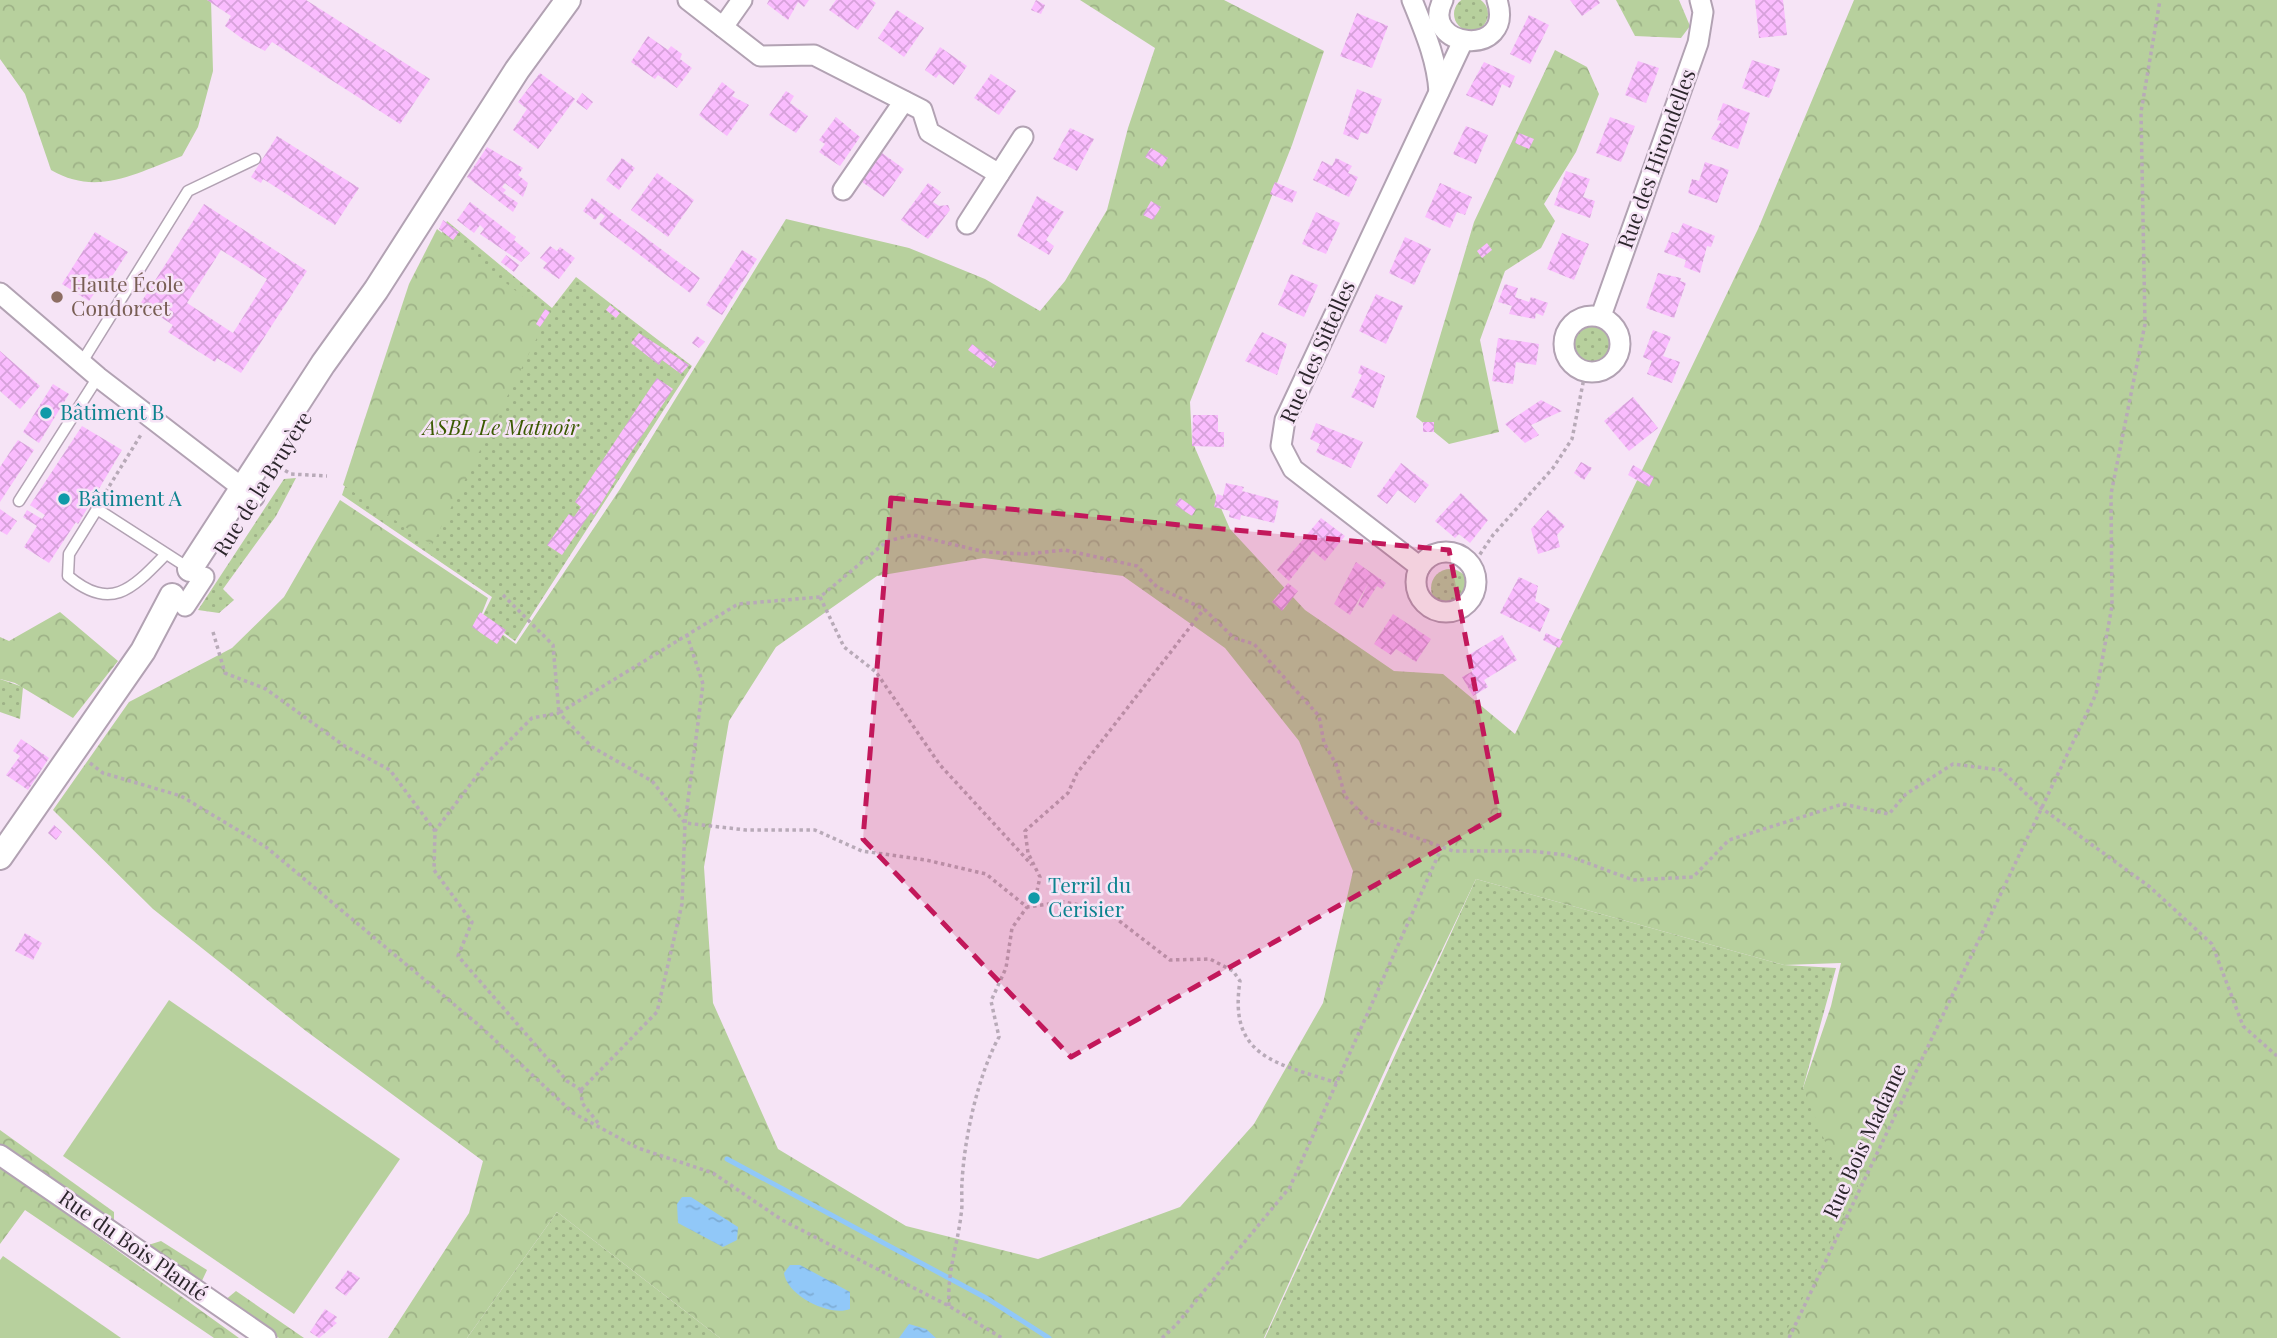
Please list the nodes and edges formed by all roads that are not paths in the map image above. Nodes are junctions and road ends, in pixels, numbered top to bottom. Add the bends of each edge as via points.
1 (568, 0) edge
2 (688, 0) edge
3 (742, 0) edge
4 (1412, 0) edge
5 (1497, 0) edge
6 (1700, 0) edge
7 (1437, 2) edge
8 (723, 27) junction
9 (1463, 41) junction
10 (1439, 92) junction
11 (904, 101) junction
12 (1023, 137) dead end
13 (255, 159) dead end
14 (999, 174) junction
15 (843, 190) dead end
16 (967, 224) dead end
17 (0, 293) edge
18 (365, 306) junction
19 (1601, 316) junction
20 (82, 362) junction
21 (99, 377) junction
22 (248, 493) junction
23 (19, 501) dead end
24 (165, 555) junction
25 (1420, 567) junction
26 (197, 573) junction
27 (179, 601) joint
28 (0, 857) edge
29 (0, 1155) edge
30 (265, 1338) edge

1 - 18 street, Rue de la Bruyère via 517,70
2 - 8 street
3 - 8 street
4 - 10 street via 1437,70
5 - 9 street via 1496,27 1485,38
6 - 19 street, Rue des Hirondelles via 1703,12 1698,43
7 - 9 street via 1443,26
8 - 11 street via 760,56 814,55
9 - 10 street, Rue des Sittelles
10 - 25 street, Rue des Sittelles via 1285,420 1281,446 1293,468
11 - 14 street via 922,110 929,132
11 - 15 street
12 - 14 street
13 - 20 lane via 188,191
14 - 16 street
17 - 20 street
18 - 22 street, Rue de la Bruyère
18 - 22 street, Rue de la Bruyère via 286,469
19 - 19 street via 1615,327 1619,354 1605,370 1585,373 1566,355 1566,333 1583,318
20 - 21 street
21 - 22 street
21 - 23 lane
22 - 26 street, Rue de la Bruyère
24 - 24 lane via 122,593 99,596 68,576 69,554 97,509
24 - 26 lane
25 - 25 street via 1429,558 1449,552 1465,558 1477,584 1472,600 1444,613 1431,609 1418,593
26 - 27 street, Rue de la Bruyère
27 - 28 street, Rue de la Bruyère
29 - 30 street, Rue du Bois Planté

